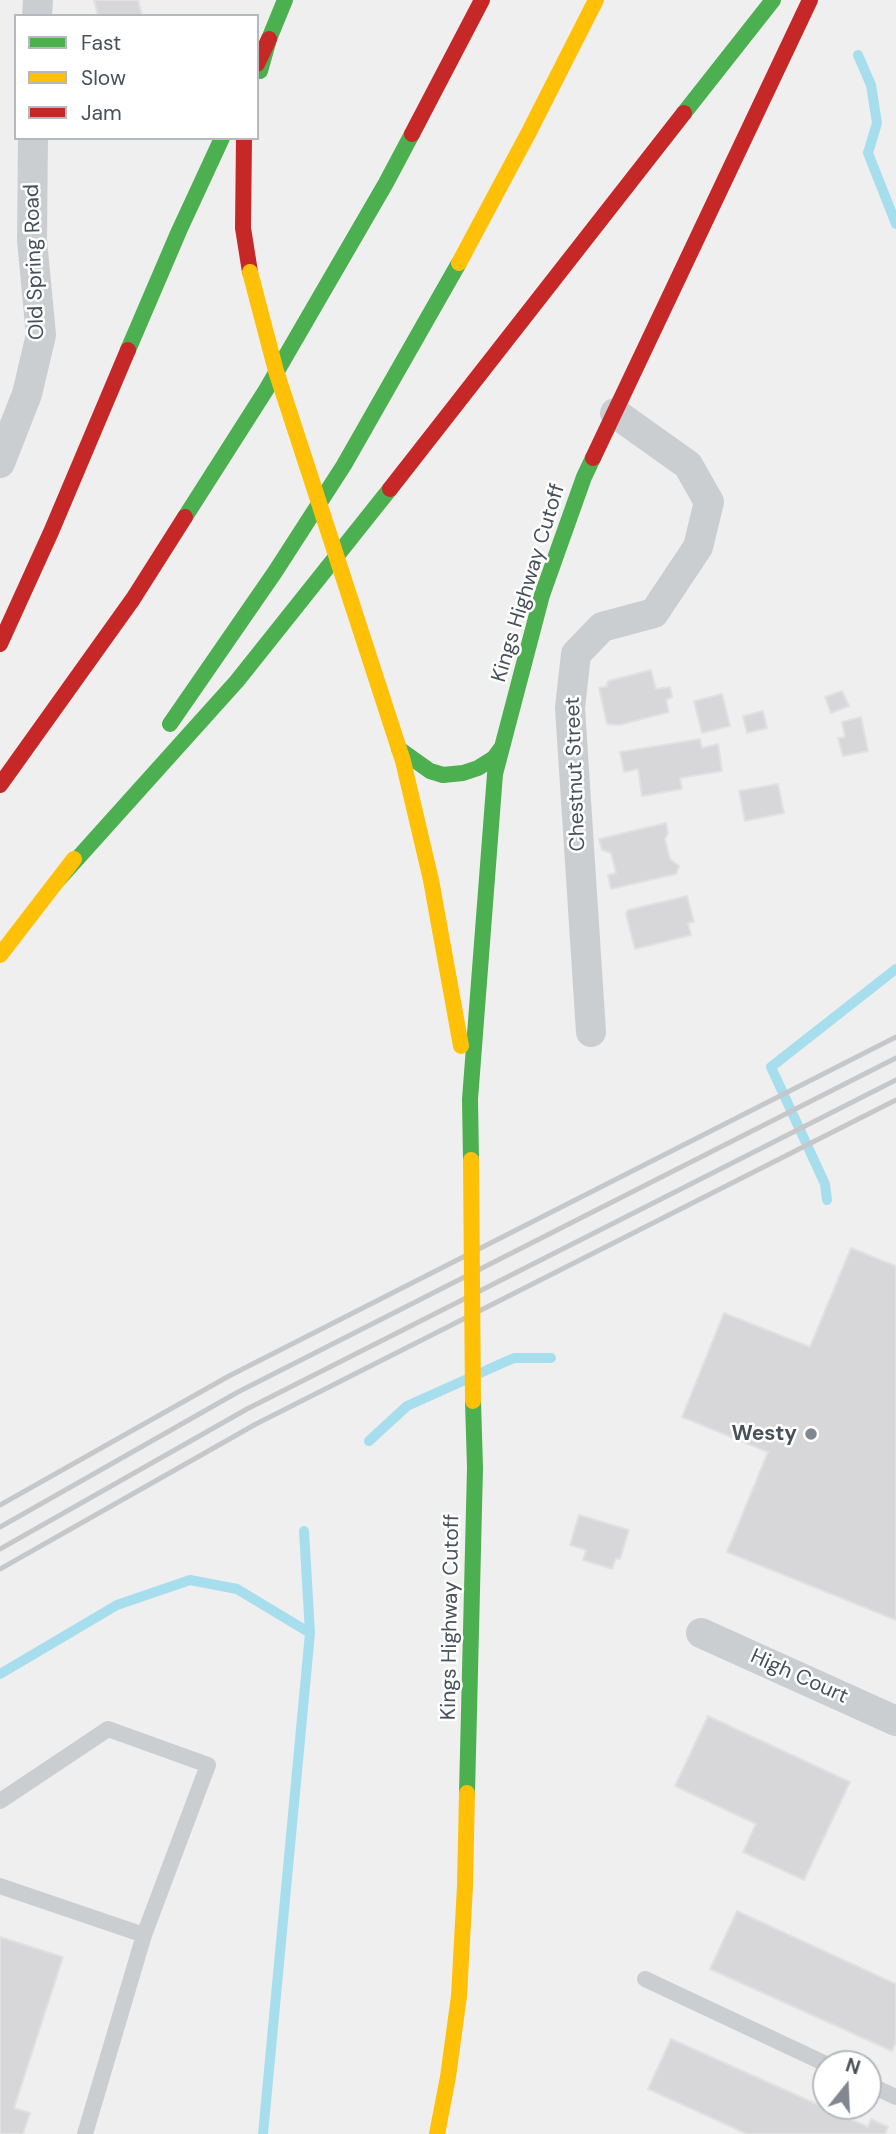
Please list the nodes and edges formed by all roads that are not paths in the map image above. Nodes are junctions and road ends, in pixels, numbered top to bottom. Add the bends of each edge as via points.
1 (285, 0) edge
2 (482, 0) edge
3 (596, 0) edge
4 (773, 0) edge
5 (810, 0) edge
6 (269, 39) junction
7 (259, 60) edge
8 (259, 75) edge
9 (33, 140) edge
10 (221, 140) edge
11 (244, 140) edge
12 (615, 413) junction
13 (0, 463) edge
14 (0, 644) edge
15 (162, 736) dead end
16 (502, 747) junction
17 (399, 749) junction
18 (146, 758) dead end
19 (0, 785) edge
20 (59, 879) junction
21 (0, 955) edge
22 (591, 1032) dead end
23 (470, 1099) junction
24 (701, 1633) dead end
25 (896, 1721) edge
26 (0, 1801) edge
27 (0, 1886) edge
28 (144, 1935) junction
29 (645, 1979) dead end
30 (812, 2057) edge
31 (85, 2134) edge
32 (437, 2134) edge

1 - 6 main road
2 - 19 main road via 386,183 266,390 133,599
3 - 15 main road via 468,247 344,465
4 - 20 main road via 290,617
5 - 12 main road, Kings Highway Cutoff
6 - 7 main road
6 - 8 main road
9 - 13 street, Old Spring Road via 32,240 41,335 27,394
10 - 14 main road
11 - 17 main road, Kings Highway Cutoff, bridge via 243,228 259,312
12 - 16 main road, Kings Highway Cutoff via 584,477 542,596
12 - 22 street, Chestnut Street via 688,465 709,502 698,547 654,613 602,627 576,654 570,708
16 - 17 main road via 478,768 443,775
16 - 23 main road, Kings Highway Cutoff via 495,774
17 - 23 main road, Kings Highway Cutoff via 431,880
18 - 20 main road
20 - 21 main road
23 - 32 main road, Kings Highway Cutoff, bridge via 475,1468 466,1886 459,1996
24 - 25 street, High Court
26 - 28 lane via 108,1729 208,1765
27 - 28 lane
28 - 31 lane
29 - 30 lane

